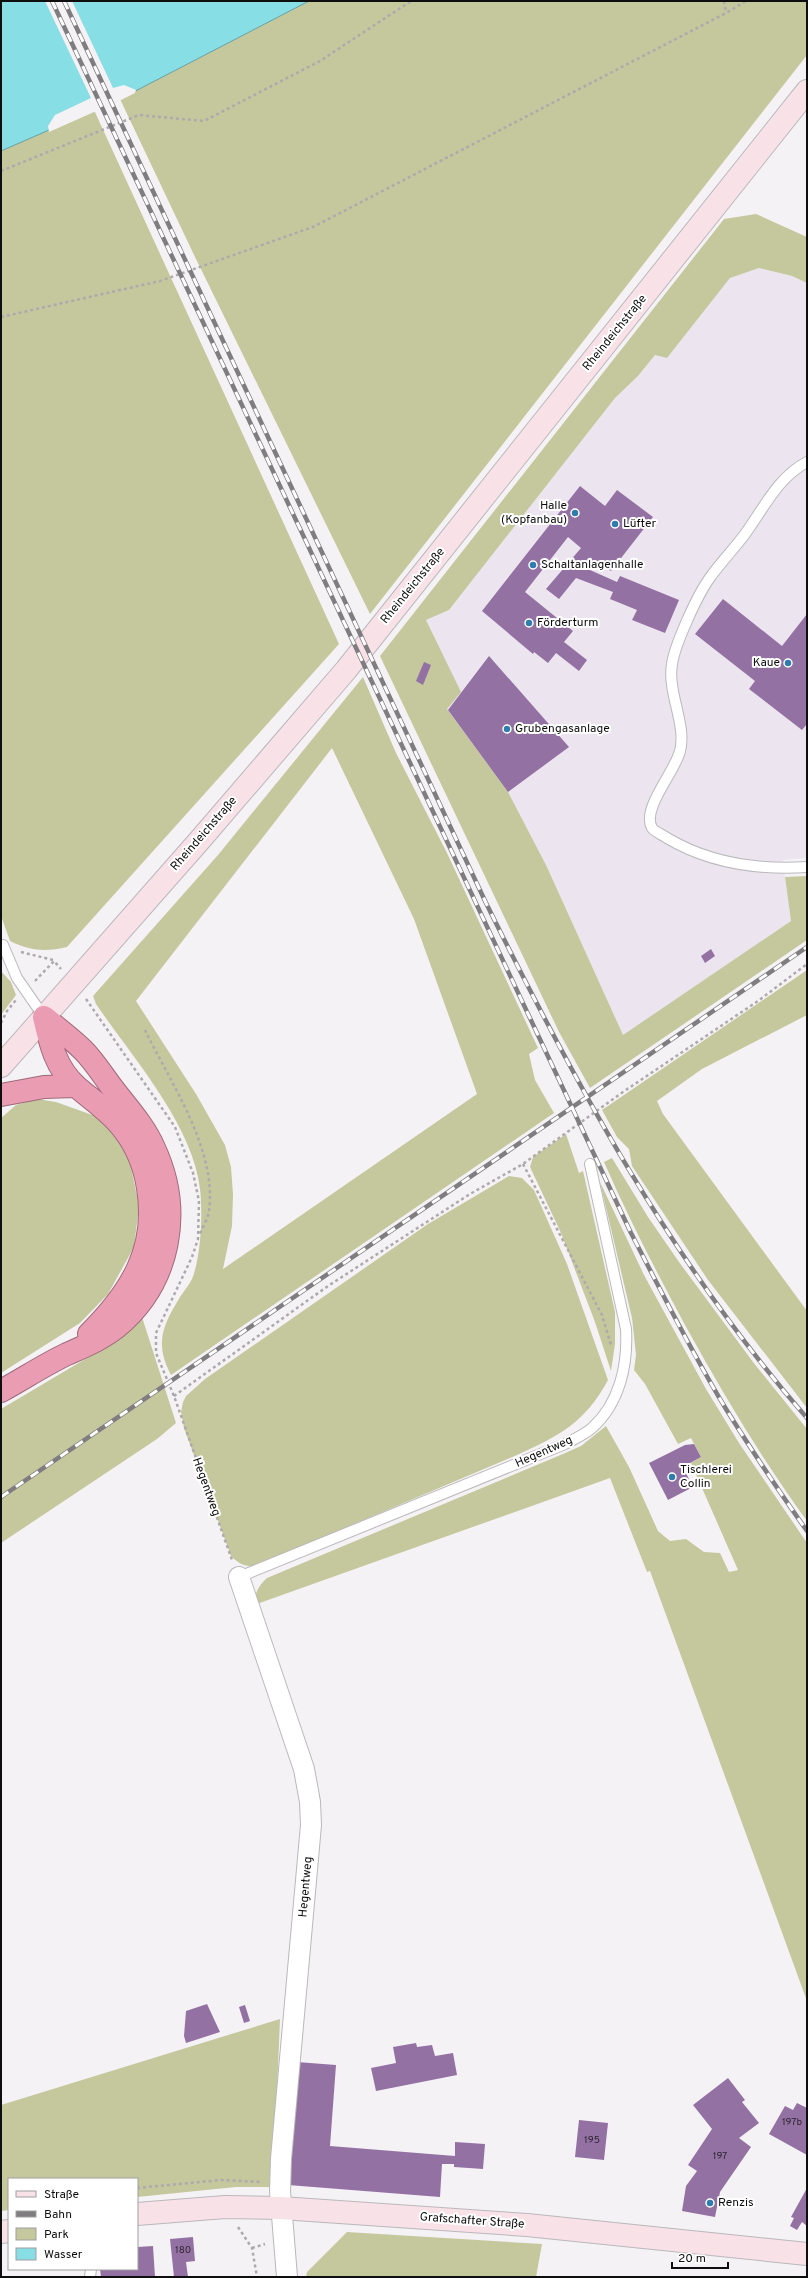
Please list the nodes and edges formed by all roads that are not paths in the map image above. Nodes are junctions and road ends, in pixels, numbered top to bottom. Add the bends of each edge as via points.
1 (807, 92) edge
2 (807, 462) edge
3 (807, 867) edge
4 (3, 945) road end
5 (44, 1017) junction
6 (1, 1066) edge
7 (75, 1086) junction
8 (1, 1096) edge
9 (590, 1164) dead end
10 (66, 1354) junction
11 (1, 1391) edge
12 (239, 1577) joint
13 (281, 2208) junction
14 (138, 2214) edge
15 (807, 2254) edge
16 (287, 2277) edge

1 - 5 main road, Rheindeichstraße via 346,670
2 - 3 lane via 794,468 781,482 709,580 676,646 671,666 681,736 680,751 669,777 655,800 649,820 653,829 674,842 725,862 768,867
4 - 5 lane via 17,978
5 - 6 main road, Rheindeichstraße
5 - 7 highway via 59,1066
5 - 10 highway via 84,1050 137,1120 154,1148 164,1174 169,1206 168,1238 161,1271 149,1292 117,1327 94,1342
7 - 8 highway via 44,1087
7 - 10 highway via 106,1110 124,1130 138,1153 147,1179 152,1207 150,1235 133,1280 107,1316
9 - 12 lane, Hegentweg via 624,1321 627,1352 621,1384 610,1405 592,1428 565,1444
10 - 11 highway
12 - 13 street, Hegentweg via 304,1769 310,1802 311,1825 281,2159
13 - 14 main road, Grafschafter Straße via 225,2207
13 - 15 main road, Grafschafter Straße via 527,2225
13 - 16 street, Hegentweg

